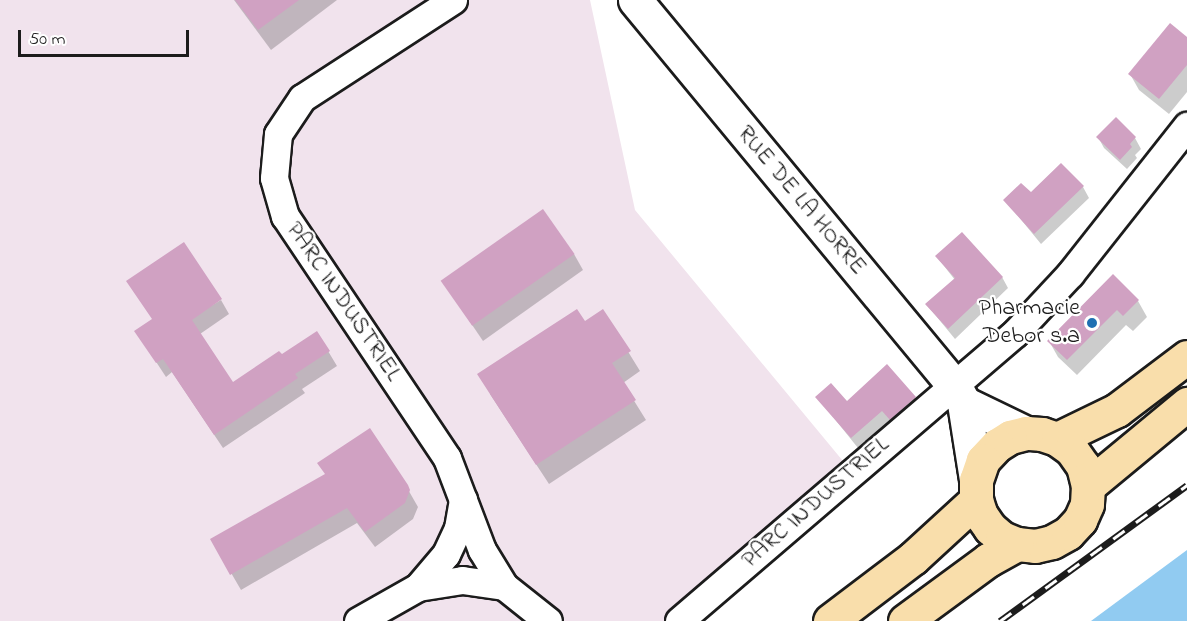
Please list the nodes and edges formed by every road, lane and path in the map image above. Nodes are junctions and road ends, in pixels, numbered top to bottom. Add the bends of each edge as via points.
1 (453, 0) edge
2 (635, 0) edge
3 (1187, 126) edge
4 (1187, 357) edge
5 (959, 394) junction
6 (1187, 404) edge
7 (1041, 436) junction
8 (1088, 486) junction
9 (976, 490) junction
10 (463, 499) junction
11 (1017, 544) junction
12 (504, 586) junction
13 (418, 587) junction
14 (358, 621) edge
15 (548, 621) edge
16 (679, 621) edge
17 (830, 621) edge
18 (905, 621) edge

1 - 10 street, PARC INDUSTRIEL via 302,98 278,134 274,178 285,216 447,458
2 - 5 street, RUE DE LA HORRE
3 - 5 street, PARC INDUSTRIEL via 1070,274
4 - 7 highway via 1117,410
5 - 7 street
5 - 9 street
5 - 16 street, PARC INDUSTRIEL
6 - 8 highway
7 - 8 highway via 1072,450 1083,466
7 - 9 highway via 1010,437 996,445 983,460
8 - 11 highway via 1087,504 1068,533 1035,546
9 - 11 highway via 981,515 990,528
9 - 17 highway via 913,558
10 - 12 street, PARC INDUSTRIEL via 482,550
10 - 13 street via 458,528 446,554
11 - 18 highway
12 - 13 street via 462,580
12 - 15 street, PARC INDUSTRIEL
13 - 14 street

